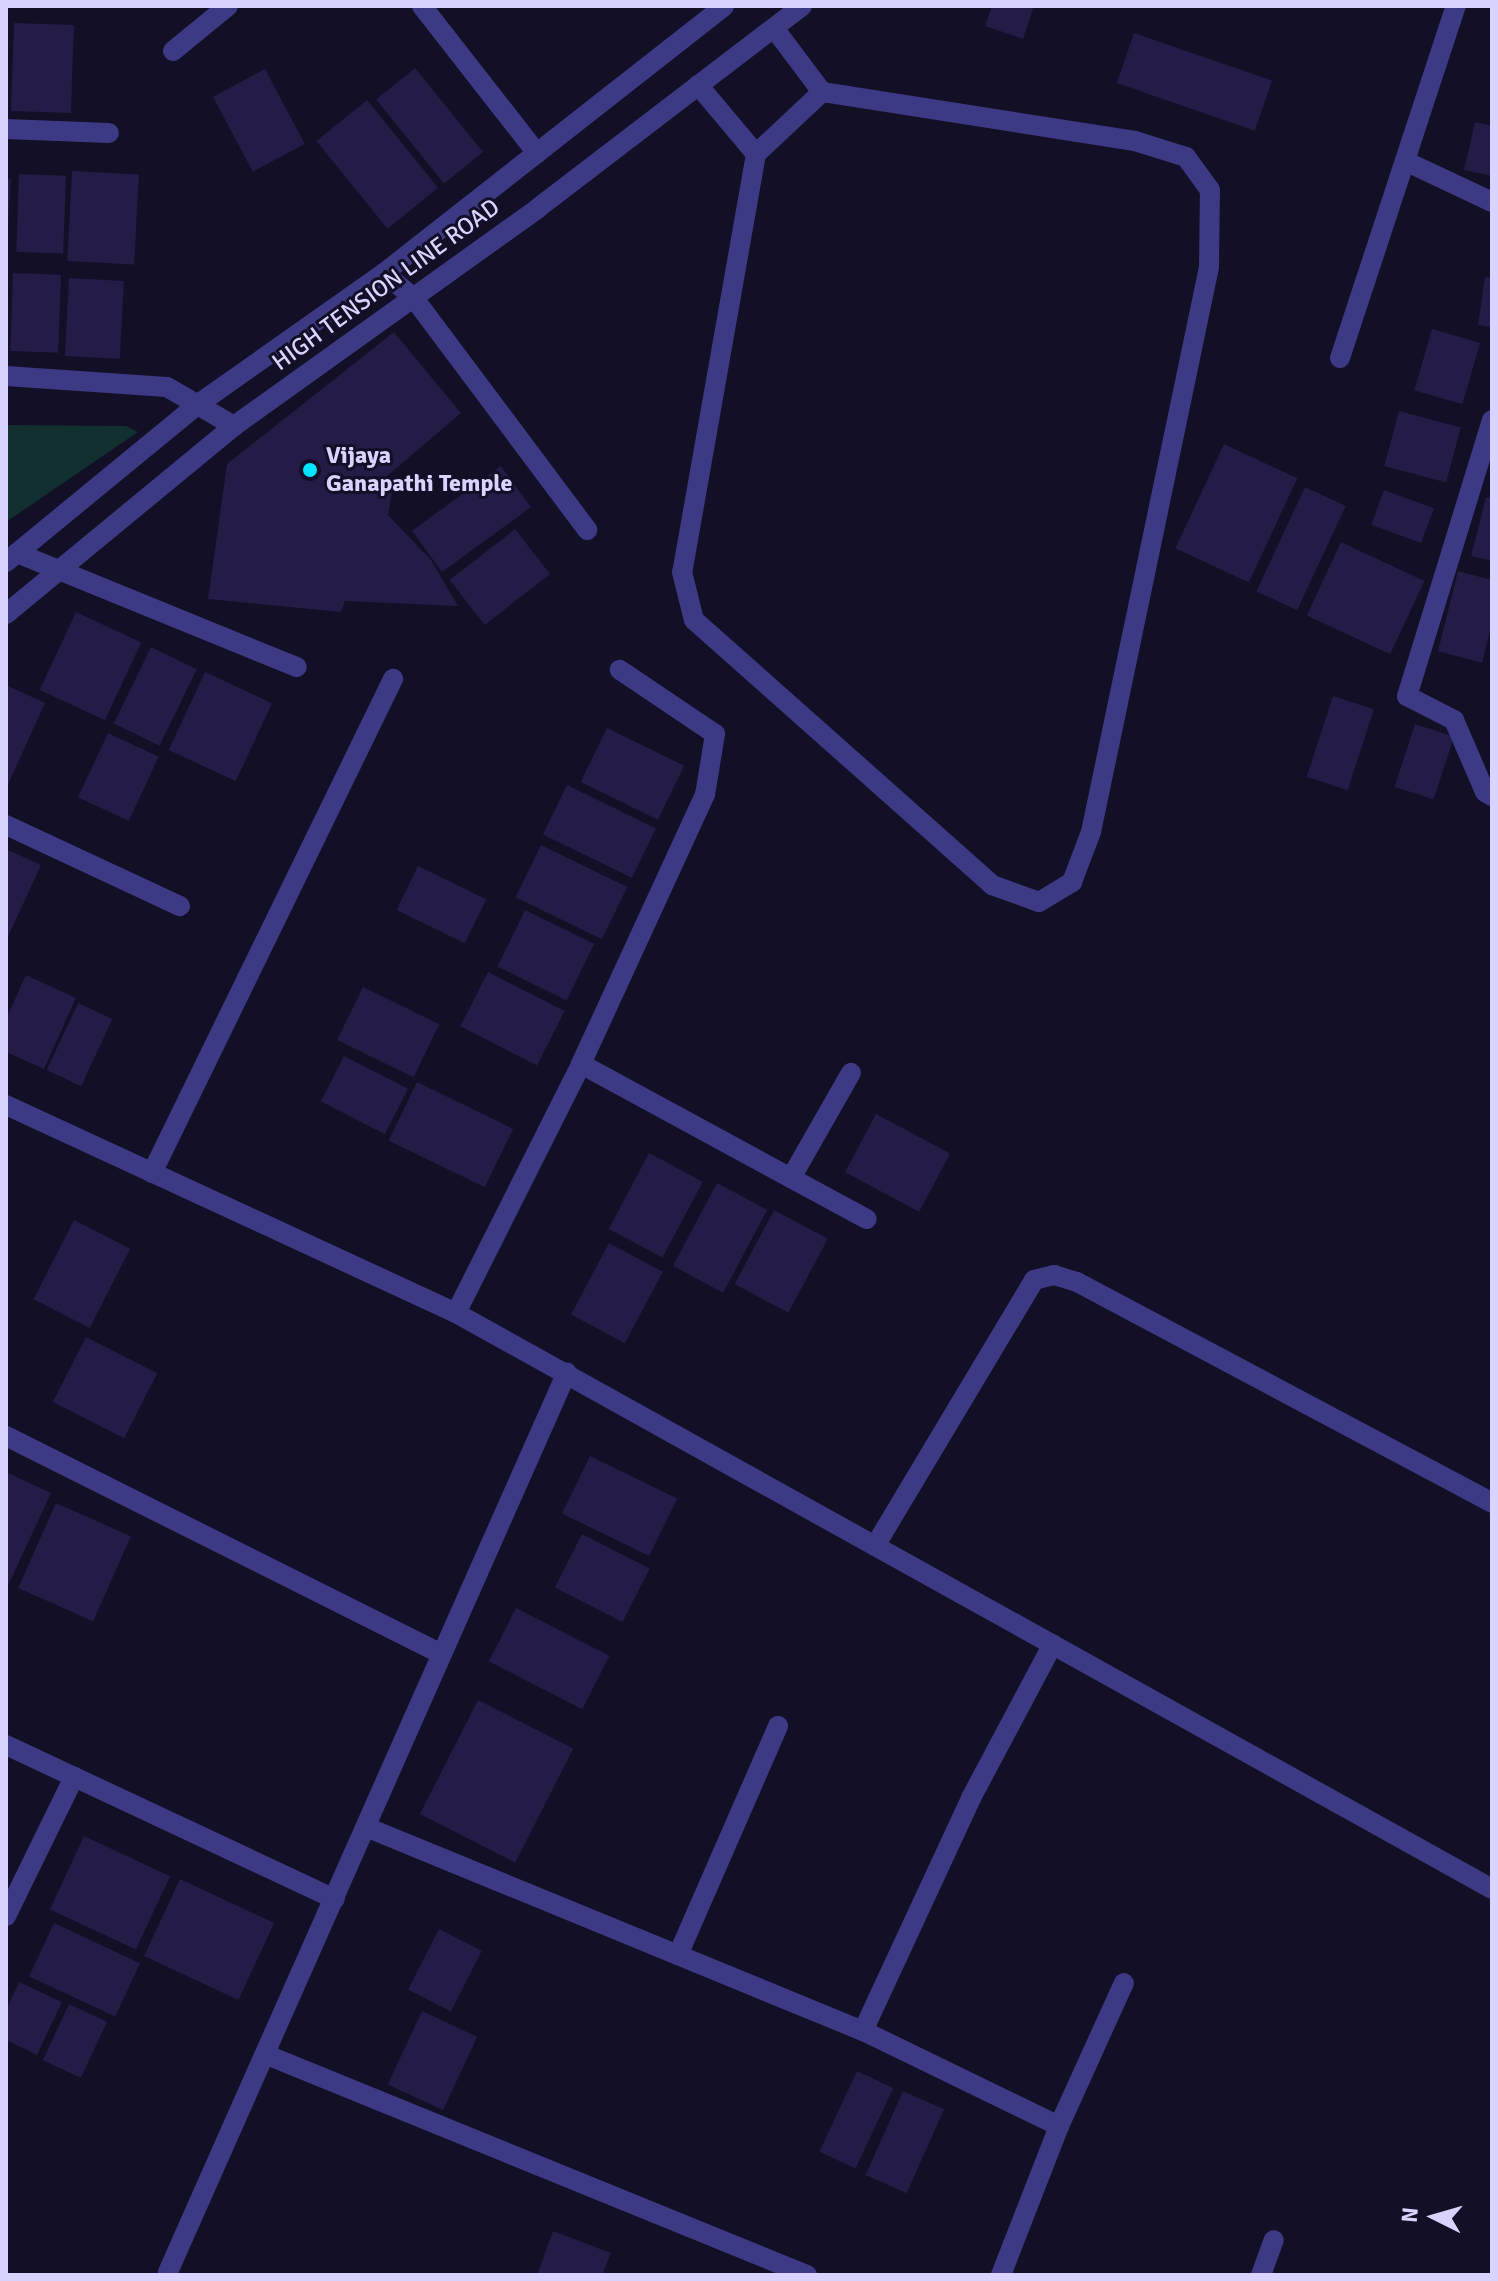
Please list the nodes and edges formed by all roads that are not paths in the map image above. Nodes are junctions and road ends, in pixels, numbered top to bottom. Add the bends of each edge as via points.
1 (228, 6) edge
2 (422, 6) edge
3 (724, 6) edge
4 (802, 6) edge
5 (1456, 6) edge
6 (774, 28) junction
7 (173, 51) dead end
8 (698, 85) junction
9 (822, 92) junction
10 (6, 129) edge
11 (109, 133) dead end
12 (537, 153) junction
13 (756, 154) junction
14 (1405, 161) junction
15 (1492, 202) edge
16 (384, 273) junction
17 (413, 297) junction
18 (1340, 358) dead end
19 (6, 376) edge
20 (197, 405) junction
21 (1492, 420) edge
22 (234, 426) junction
23 (587, 530) dead end
24 (12, 558) edge
25 (62, 570) junction
26 (6, 614) edge
27 (297, 667) dead end
28 (620, 670) dead end
29 (393, 679) dead end
30 (1492, 796) edge
31 (6, 825) edge
32 (180, 906) dead end
33 (581, 1064) junction
34 (851, 1073) dead end
35 (6, 1105) edge
36 (152, 1173) junction
37 (791, 1178) junction
38 (867, 1219) dead end
39 (456, 1313) junction
40 (567, 1372) junction
41 (6, 1436) edge
42 (1492, 1503) edge
43 (875, 1546) junction
44 (1053, 1644) junction
45 (441, 1654) junction
46 (778, 1726) dead end
47 (6, 1745) edge
48 (74, 1777) junction
49 (366, 1827) junction
50 (1492, 1889) edge
51 (335, 1899) junction
52 (6, 1916) edge
53 (678, 1955) junction
54 (1124, 1983) dead end
55 (863, 2031) junction
56 (267, 2055) junction
57 (1059, 2126) junction
58 (1274, 2240) dead end
59 (168, 2272) dead end
60 (807, 2275) edge
61 (1001, 2275) edge
62 (1261, 2275) edge

1 - 7 street
2 - 12 street
3 - 12 street, HIGH TENSION LINE ROAD
4 - 6 street, HIGH TENSION LINE ROAD
5 - 14 street
6 - 8 street, HIGH TENSION LINE ROAD
6 - 9 street
8 - 13 street
8 - 17 street, HIGH TENSION LINE ROAD
9 - 13 street
9 - 13 street via 1135,141 1186,157 1210,190 1209,267 1091,832 1072,882 1039,902 992,885 694,620 682,572
10 - 11 street
12 - 16 street, HIGH TENSION LINE ROAD
14 - 15 street
14 - 18 street
16 - 17 street
16 - 20 street, HIGH TENSION LINE ROAD
17 - 22 street, HIGH TENSION LINE ROAD
17 - 23 street
19 - 20 street via 167,387
20 - 22 street
20 - 24 street, HIGH TENSION LINE ROAD
21 - 30 street via 1407,696 1454,720 1485,792
22 - 25 street, HIGH TENSION LINE ROAD
24 - 25 street
25 - 26 street, HIGH TENSION LINE ROAD
25 - 27 street
28 - 33 street via 715,734 705,795
29 - 36 street
31 - 32 street
33 - 37 street
33 - 39 street
34 - 37 street
35 - 36 street
36 - 39 street
37 - 38 street
39 - 40 street
40 - 43 street
40 - 45 street
41 - 45 street
42 - 43 street via 1077,1282 1054,1275 1034,1280
43 - 44 street
44 - 50 street
44 - 55 street via 971,1798
45 - 49 street
46 - 53 street
47 - 48 street
48 - 51 street
48 - 52 street
49 - 51 street
49 - 53 street
51 - 56 street
53 - 55 street
54 - 57 street
55 - 57 street
56 - 59 street
56 - 60 street
57 - 61 street
58 - 62 street

